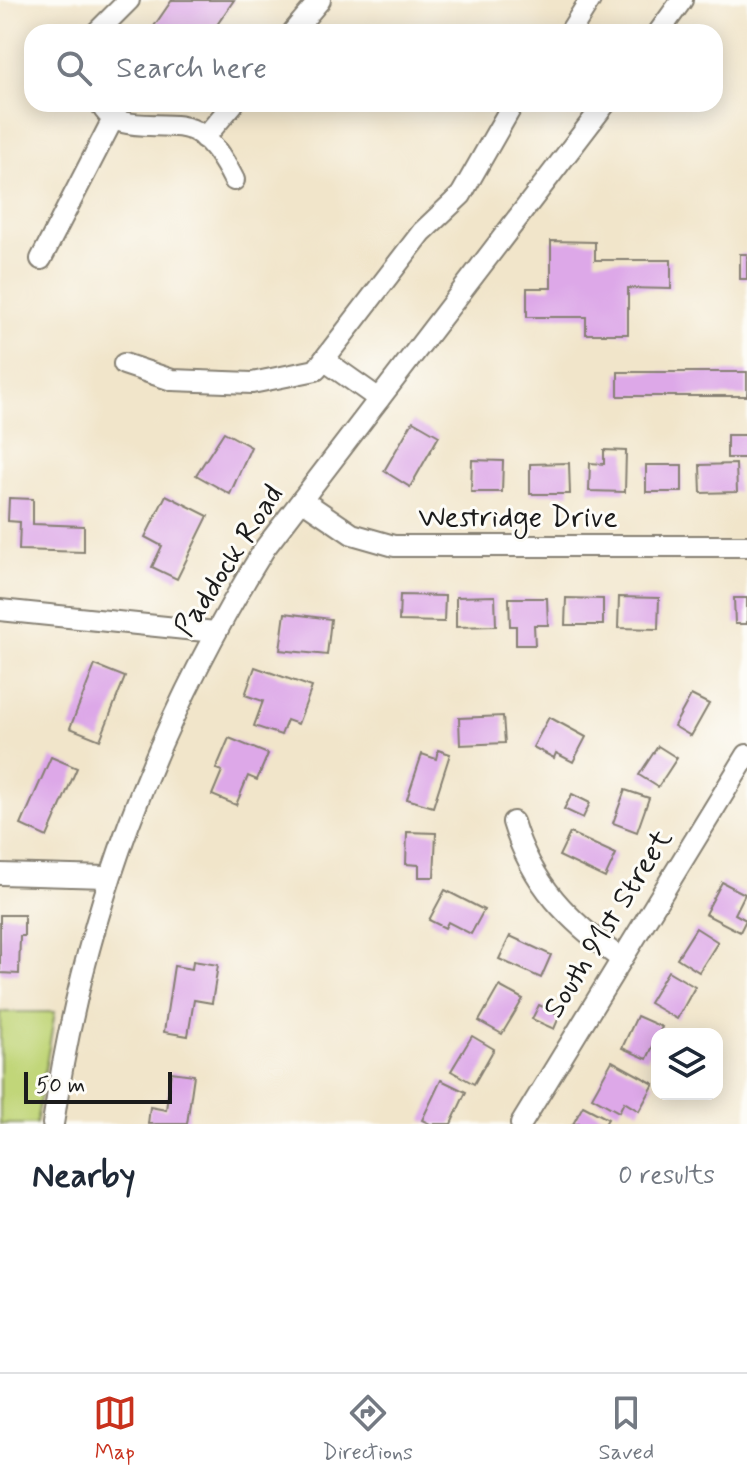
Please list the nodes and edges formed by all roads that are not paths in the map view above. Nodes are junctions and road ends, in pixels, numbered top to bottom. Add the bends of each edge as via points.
1 (129, 0) edge
2 (320, 0) edge
3 (590, 0) edge
4 (682, 0) edge
5 (105, 24) edge
6 (300, 24) edge
7 (575, 24) edge
8 (665, 24) edge
9 (108, 112) edge
10 (109, 112) edge
11 (226, 112) edge
12 (508, 112) edge
13 (599, 112) edge
14 (204, 138) junction
15 (234, 180) dead end
16 (41, 259) dead end
17 (324, 360) junction
18 (124, 364) dead end
19 (379, 399) junction
20 (302, 500) junction
21 (747, 546) edge
22 (0, 610) edge
23 (215, 632) junction
24 (747, 755) edge
25 (513, 822) dead end
26 (0, 874) edge
27 (107, 877) junction
28 (620, 958) junction
29 (53, 1124) edge
30 (521, 1124) edge

1 - 5 street
2 - 6 street
3 - 7 street
4 - 8 street
9 - 16 street
10 - 14 street via 123,123 168,124
11 - 14 street
12 - 17 street via 461,195 422,232
13 - 19 street, Paddock Road
14 - 15 street
17 - 18 street via 316,370 252,383 172,380
17 - 19 street
19 - 20 street, Paddock Road
20 - 21 street, Westridge Drive via 352,534 394,546
20 - 23 street, Paddock Road via 265,548
22 - 23 street
23 - 27 street, Paddock Road via 150,764
24 - 28 street, South 91st Street
25 - 28 street via 541,887 580,929
26 - 27 street
27 - 29 street, Paddock Road via 81,972
28 - 30 street, South 91st Street

